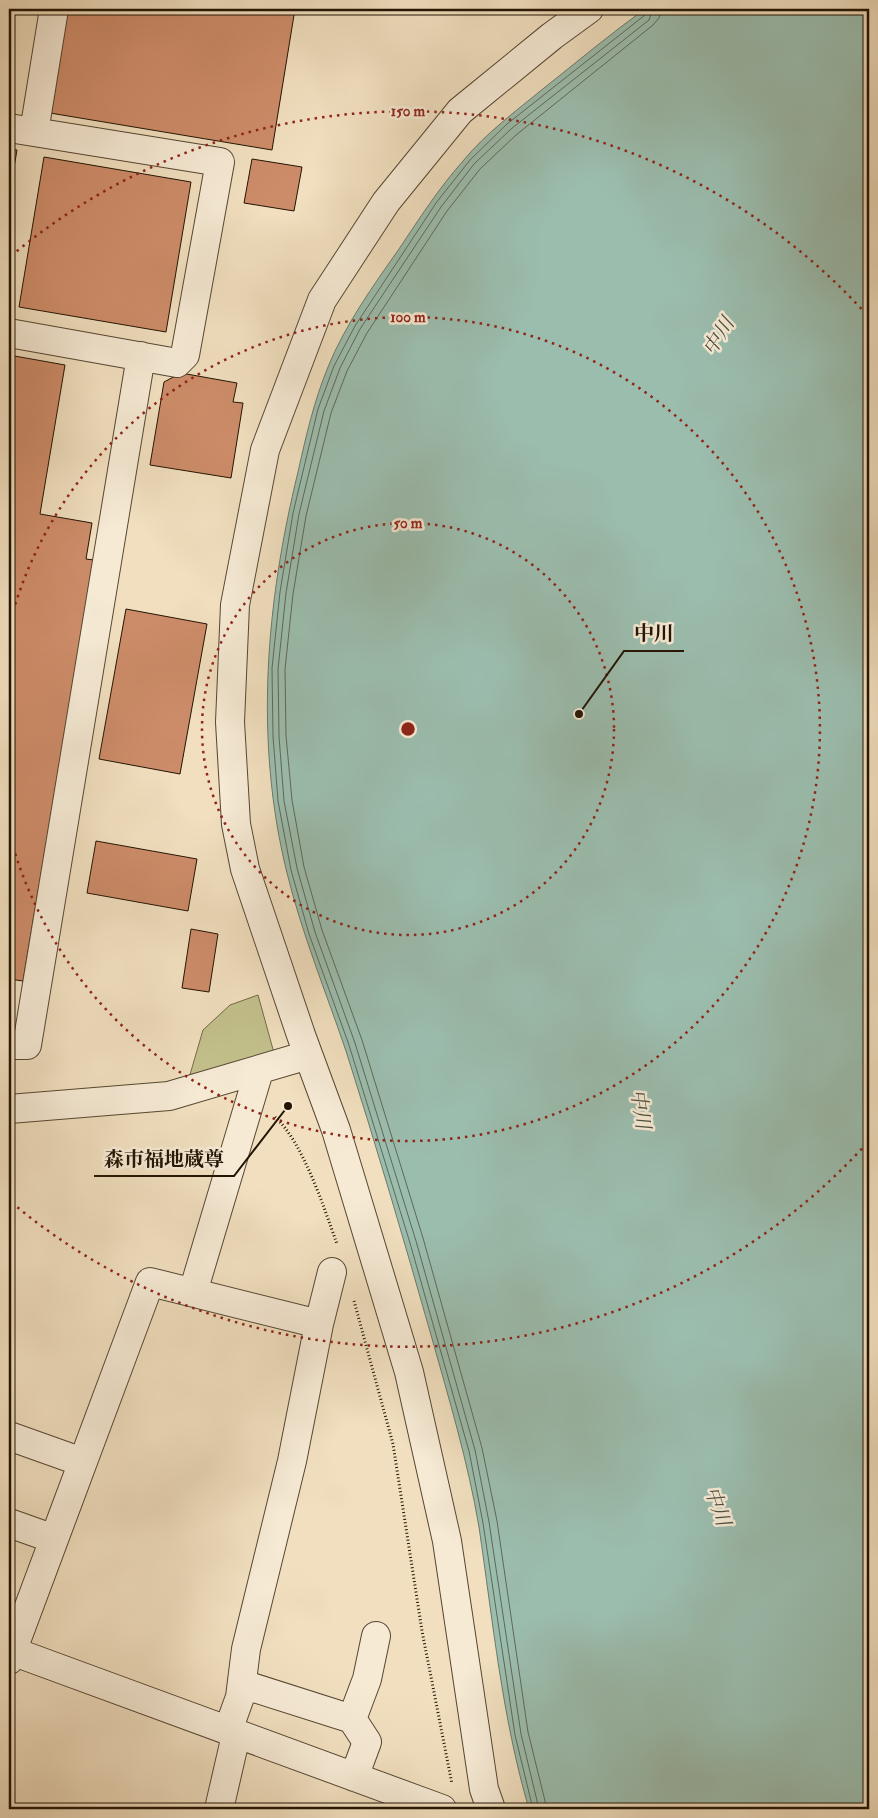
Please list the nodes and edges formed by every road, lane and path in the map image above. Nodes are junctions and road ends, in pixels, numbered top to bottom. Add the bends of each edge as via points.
1 (54, 9) edge
2 (589, 9) edge
3 (22, 130) edge
4 (9, 333) edge
5 (141, 356) junction
6 (9, 1045) edge
7 (308, 1055) junction
8 (255, 1083) junction
9 (9, 1109) edge
10 (335, 1260) joint
11 (192, 1292) junction
12 (352, 1292) dead end
13 (319, 1324) junction
14 (9, 1436) edge
15 (82, 1462) junction
16 (9, 1523) edge
17 (54, 1540) junction
18 (376, 1636) dead end
19 (10, 1654) edge
20 (242, 1684) junction
21 (352, 1719) junction
22 (233, 1738) junction
23 (354, 1777) junction
24 (448, 1802) edge
25 (220, 1809) edge
26 (491, 1809) edge

1 - 3 street
2 - 7 street via 460,111 386,202 322,300 265,450 235,606 230,722 232,778 236,824 245,869
3 - 5 street via 220,162 185,355 177,363
4 - 5 street
5 - 6 street via 27,1045
7 - 8 street
7 - 26 street via 336,1130 409,1372 447,1540 484,1789
8 - 9 street via 169,1096
8 - 10 path via 288,1128 321,1200
8 - 11 street
10 - 13 street
11 - 13 street
11 - 15 street via 150,1282
12 - 24 path via 393,1444
13 - 20 street via 292,1461 246,1649
14 - 15 street
15 - 17 street
16 - 17 street
17 - 19 street
18 - 21 street via 367,1679
19 - 22 street
20 - 21 street
20 - 22 street via 231,1722
21 - 23 street via 367,1742
22 - 23 street
22 - 25 street
23 - 24 street

